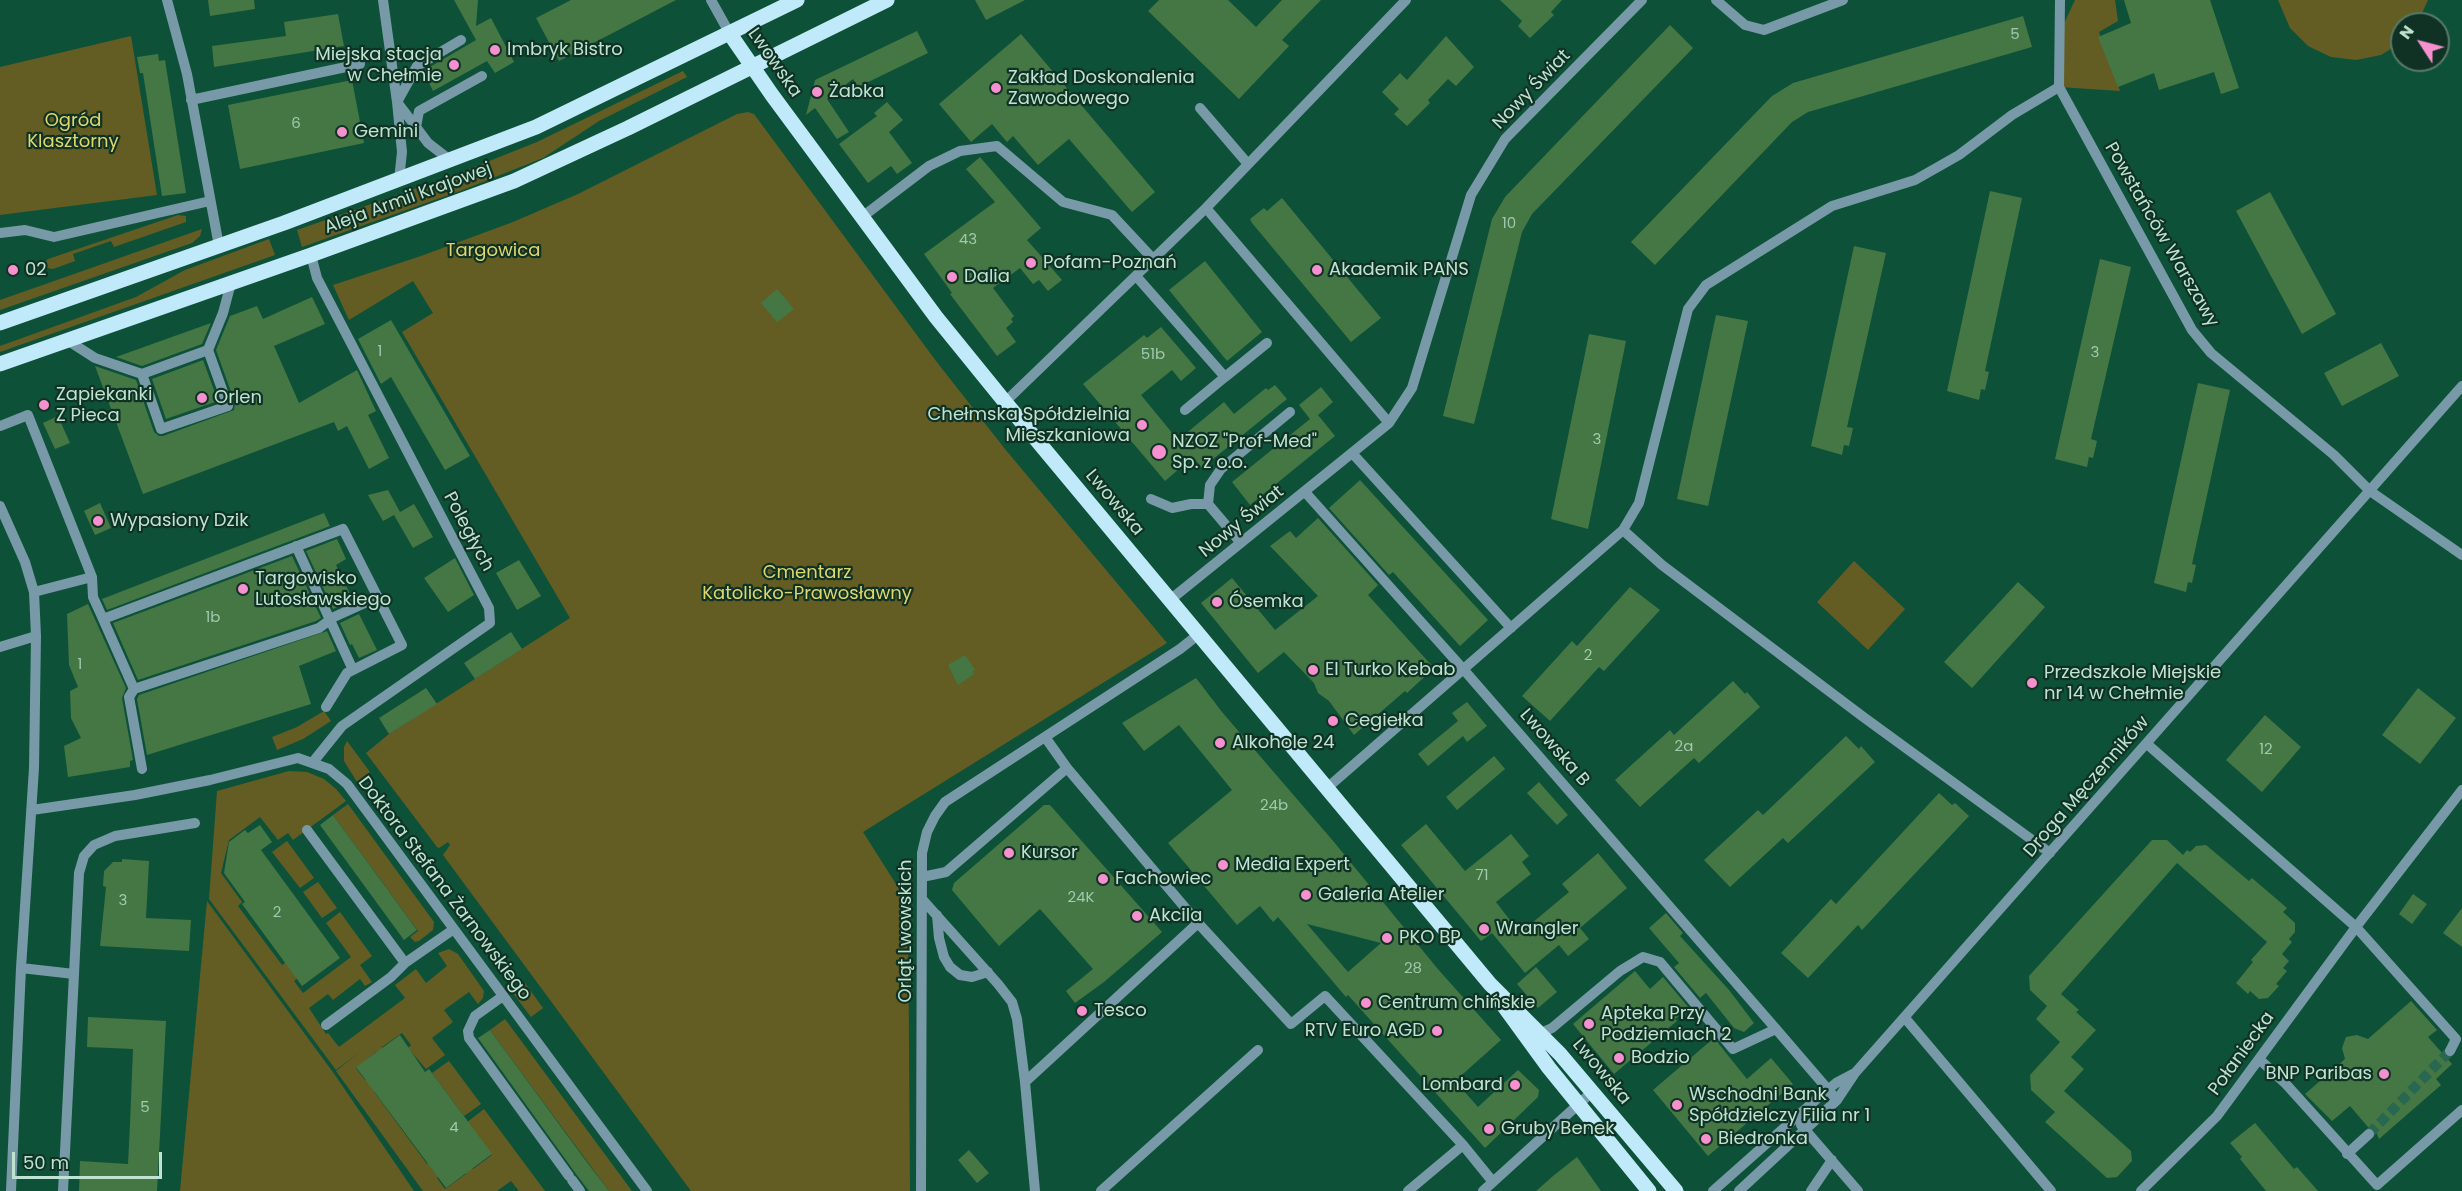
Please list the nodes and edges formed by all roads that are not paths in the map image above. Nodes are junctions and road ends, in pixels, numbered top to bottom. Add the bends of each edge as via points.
1 (167, 0) edge
2 (383, 0) edge
3 (711, 0) edge
4 (797, 0) edge
5 (887, 0) edge
6 (1406, 0) edge
7 (1642, 0) edge
8 (1716, 0) edge
9 (1843, 0) edge
10 (2060, 0) edge
11 (730, 34) junction
12 (461, 40) dead end
13 (360, 64) dead end
14 (752, 67) junction
15 (482, 76) dead end
16 (2060, 87) junction
17 (192, 100) junction
18 (397, 102) junction
19 (1200, 108) dead end
20 (416, 127) junction
21 (450, 160) junction
22 (1248, 164) junction
23 (399, 180) junction
24 (210, 201) junction
25 (1206, 208) junction
26 (862, 217) junction
27 (0, 233) edge
28 (219, 246) junction
29 (311, 255) junction
30 (1154, 259) junction
31 (1136, 276) junction
32 (231, 283) junction
33 (0, 323) edge
34 (67, 340) junction
35 (1267, 342) dead end
36 (208, 350) junction
37 (0, 364) edge
38 (142, 374) junction
39 (1225, 377) junction
40 (2462, 386) edge
41 (1005, 402) junction
42 (1185, 410) dead end
43 (1290, 412) dead end
44 (1389, 423) junction
45 (0, 426) edge
46 (1353, 454) junction
47 (2370, 491) junction
48 (1305, 492) junction
49 (1151, 499) dead end
50 (1208, 504) junction
51 (0, 506) edge
52 (1623, 530) junction
53 (1241, 543) junction
54 (296, 546) junction
55 (2462, 555) edge
56 (92, 578) junction
57 (34, 592) junction
58 (378, 597) junction
59 (1170, 600) junction
60 (103, 619) junction
61 (329, 621) junction
62 (1511, 628) junction
63 (1199, 634) junction
64 (36, 636) junction
65 (0, 647) edge
66 (353, 670) junction
67 (1464, 670) junction
68 (134, 689) junction
69 (326, 707) dead end
70 (1045, 737) junction
71 (2147, 744) junction
72 (313, 762) junction
73 (1067, 768) junction
74 (142, 769) dead end
75 (1327, 788) junction
76 (2462, 790) edge
77 (32, 810) junction
78 (195, 823) dead end
79 (308, 830) dead end
80 (2050, 853) junction
81 (922, 877) junction
82 (922, 899) junction
83 (937, 915) junction
84 (1198, 923) junction
85 (2356, 927) junction
86 (454, 929) junction
87 (405, 963) junction
88 (21, 968) junction
89 (988, 972) junction
90 (74, 974) junction
91 (1490, 984) junction
92 (503, 996) junction
93 (1905, 1018) junction
94 (326, 1025) dead end
95 (1776, 1029) junction
96 (1541, 1034) junction
97 (1258, 1050) dead end
98 (2450, 1051) dead end
99 (2259, 1059) junction
100 (1855, 1073) junction
101 (1025, 1082) junction
102 (1828, 1090) junction
103 (1592, 1092) junction
104 (1837, 1100) junction
105 (1578, 1104) junction
106 (2462, 1110) edge
107 (1795, 1118) junction
108 (1806, 1130) junction
109 (2369, 1134) tunnel mouth
110 (1463, 1144) junction
111 (2347, 1154) junction
112 (1832, 1160) junction
113 (1493, 1182) junction
114 (11, 1191) edge
115 (63, 1191) edge
116 (580, 1191) edge
117 (647, 1191) edge
118 (921, 1191) edge
119 (1035, 1191) edge
120 (1101, 1191) edge
121 (1408, 1191) edge
122 (1483, 1191) edge
123 (1649, 1191) edge
124 (1676, 1191) edge
125 (1713, 1191) edge
126 (1739, 1191) edge
127 (1811, 1191) edge
128 (1858, 1191) edge
129 (2051, 1191) edge
130 (2141, 1191) edge

1 - 17 street
2 - 18 street
3 - 11 street, Lwowska
4 - 11 main road, Aleja Armii Krajowej
5 - 14 main road, Aleja Armii Krajowej
6 - 22 street
7 - 44 street, Nowy Świat via 1506,140 1471,195 1412,388
8 - 9 street via 1745,26 1764,30
10 - 16 street, Powstańców Warszawy
11 - 14 main road, Lwowska
11 - 21 main road, Aleja Armii Krajowej via 536,127
12 - 18 street via 417,66
13 - 17 street
14 - 26 main road, Lwowska
14 - 29 main road, Aleja Armii Krajowej via 523,177
15 - 20 street via 419,111
16 - 47 street, Powstańców Warszawy via 2192,330 2211,352 2334,455
16 - 52 street via 1933,170 1915,180 1832,206 1706,285 1688,309 1639,503
17 - 24 street
18 - 20 street
18 - 23 street via 402,152
19 - 22 street
20 - 21 street via 428,143
21 - 23 main road, Aleja Armii Krajowej
22 - 25 street
23 - 28 main road, Aleja Armii Krajowej
24 - 27 street via 54,237 25,230
24 - 28 street
25 - 30 street
25 - 44 street
26 - 30 street via 928,166 960,151 997,146 1063,202 1112,215
26 - 41 main road, Lwowska
28 - 33 main road, Aleja Armii Krajowej
29 - 32 main road, Aleja Armii Krajowej
29 - 72 street, Poległych via 317,278 489,608 490,623 342,726
30 - 31 street
31 - 39 street
31 - 41 street
32 - 34 main road, Aleja Armii Krajowej
32 - 36 street
34 - 37 main road, Aleja Armii Krajowej
34 - 38 street via 96,358
35 - 39 street
36 - 38 street
36 - 38 street via 228,406 161,429
39 - 42 street
40 - 47 street, Droga Męczenników
41 - 59 main road, Lwowska
43 - 50 street via 1221,469 1210,485
44 - 46 street, Nowy Świat
45 - 56 street via 28,415
46 - 48 street, Nowy Świat
46 - 62 street
47 - 55 street, Powstańców Warszawy
47 - 71 street, Droga Męczenników
48 - 53 street, Nowy Świat
48 - 67 street, Lwowska B
49 - 50 street via 1172,508
50 - 53 street
51 - 57 street
52 - 62 street
52 - 80 street via 1662,565 1852,709
53 - 59 street, Nowy Świat
54 - 58 street via 343,529
54 - 60 street
54 - 61 street
56 - 57 street
56 - 60 street via 93,597
57 - 64 street
58 - 61 street
58 - 66 street via 402,645
59 - 63 main road, Lwowska
60 - 68 street
61 - 66 street
61 - 68 street via 319,628
62 - 67 street
63 - 70 street, Orląt Lwowskich
63 - 75 main road, Lwowska
64 - 65 street
64 - 77 street
66 - 69 street via 347,673
67 - 75 street
67 - 95 street, Lwowska B
68 - 74 street via 129,697
70 - 73 street
70 - 81 street, Orląt Lwowskich via 945,802 927,832
71 - 80 street, Droga Męczenników
71 - 85 street
72 - 77 street, Doktora Stefana Żarnowskiego via 298,758 282,760 145,793
72 - 86 street, Doktora Stefana Żarnowskiego via 347,784
73 - 81 street via 946,872
73 - 84 street
75 - 91 main road, Lwowska
76 - 85 street, Połaniecka
77 - 88 street
78 - 90 street via 115,836 94,845 84,856 79,873
79 - 87 street
80 - 93 street, Droga Męczenników
81 - 82 street, Orląt Lwowskich
82 - 83 street
82 - 118 street, Orląt Lwowskich
83 - 89 street
83 - 89 street via 939,938 950,967 960,975 972,977
84 - 101 street
84 - 110 street via 1291,1023 1324,996
85 - 98 street via 2456,1039
85 - 99 street, Połaniecka
86 - 87 street
86 - 92 street, Doktora Stefana Żarnowskiego
87 - 94 street
88 - 90 street
88 - 114 street
89 - 101 street via 1012,1002
90 - 115 street
91 - 96 main road, Lwowska
91 - 105 main road, Lwowska
92 - 116 street via 476,1016 468,1031 469,1038
92 - 117 street, Doktora Stefana Żarnowskiego
93 - 100 street, Droga Męczenników
93 - 129 street
95 - 96 street via 1734,1049 1660,962 1643,957
95 - 102 street, Lwowska B
96 - 103 main road, Lwowska
97 - 120 street
99 - 111 street
99 - 130 street, Połaniecka via 2217,1116
100 - 102 street, Droga Męczenników
100 - 104 street, Droga Męczenników
101 - 119 street
102 - 104 street, Lwowska B
102 - 107 street, Droga Męczenników
103 - 105 street
103 - 124 main road, Lwowska
104 - 108 street, Droga Męczenników
105 - 113 street
105 - 123 main road, Lwowska
106 - 111 street via 2377,1185
107 - 108 street
107 - 125 street, Droga Męczenników
108 - 112 street
108 - 126 street, Droga Męczenników
109 - 111 street
110 - 113 street
110 - 121 street
112 - 127 street
112 - 128 street
113 - 122 street

